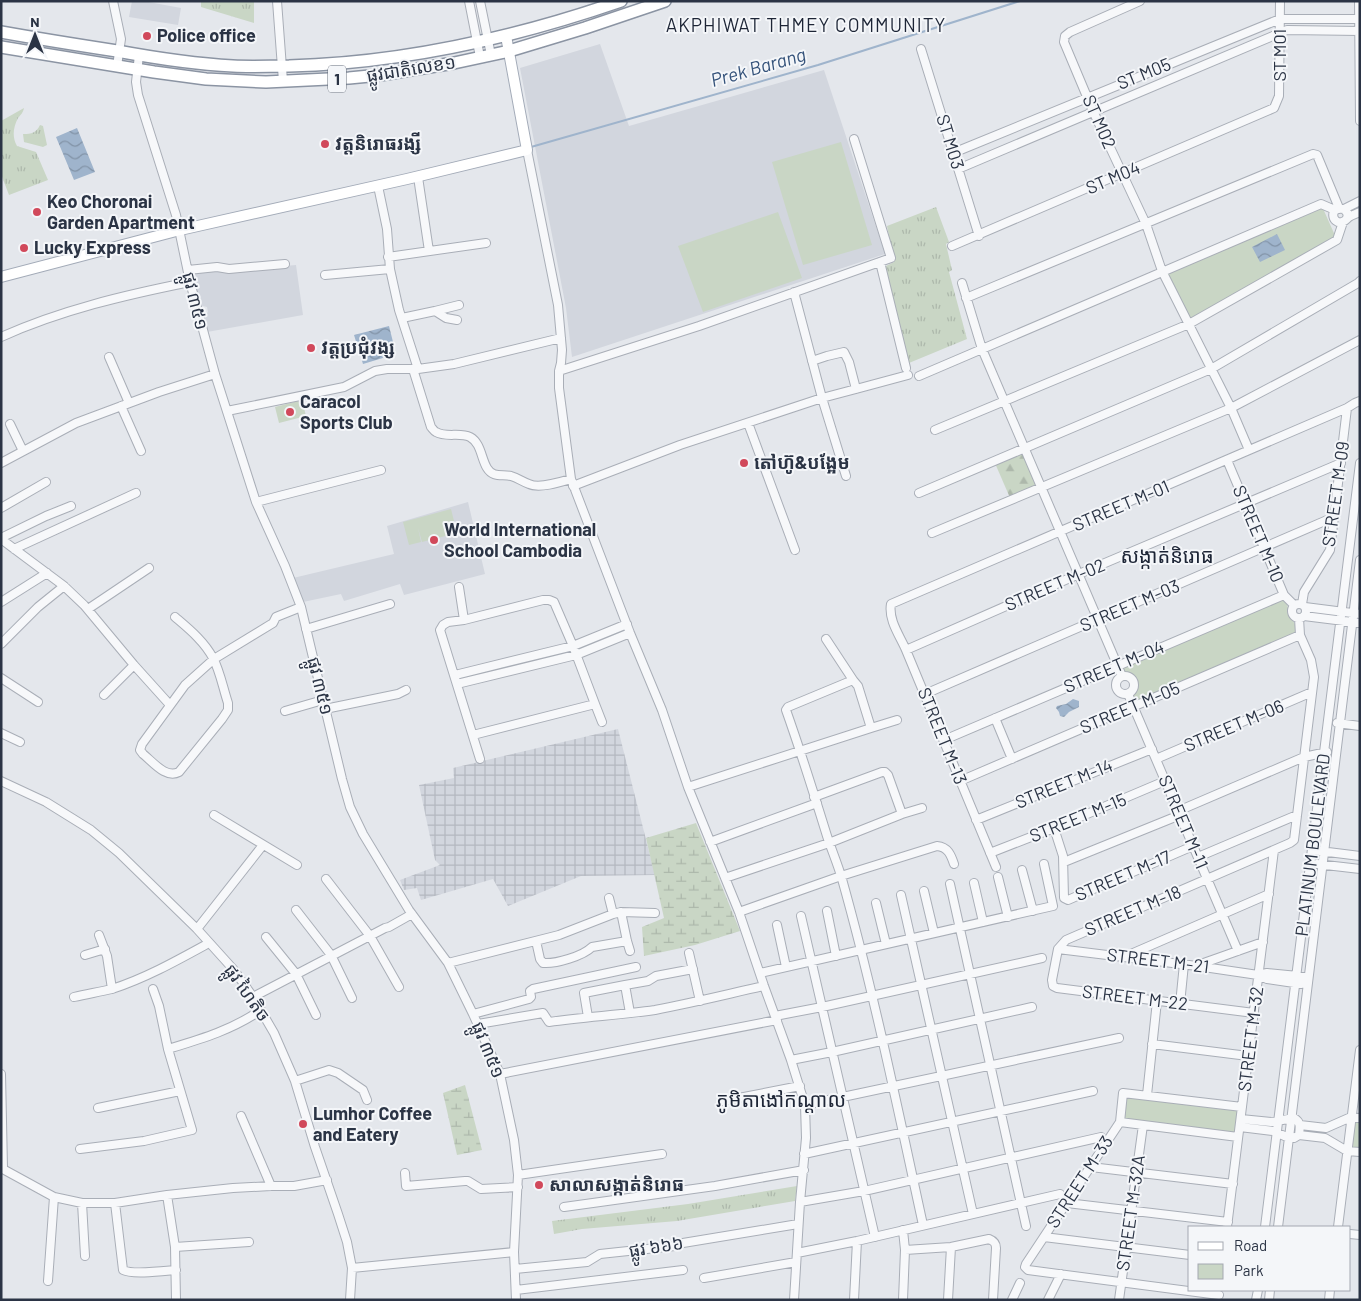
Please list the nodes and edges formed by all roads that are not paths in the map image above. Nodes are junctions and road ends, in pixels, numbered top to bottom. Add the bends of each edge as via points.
1 (113, 1) edge
2 (278, 1) edge
3 (469, 1) edge
4 (480, 1) edge
5 (621, 1) edge
6 (665, 1) edge
7 (1140, 1) edge
8 (1280, 1) edge
9 (1360, 1) edge
10 (1280, 18) junction
11 (1324, 19) junction
12 (1360, 19) edge
13 (1324, 30) junction
14 (1360, 31) edge
15 (1, 32) edge
16 (1280, 32) junction
17 (506, 36) junction
18 (482, 42) junction
19 (1, 48) edge
20 (921, 49) dead end
21 (509, 51) junction
22 (119, 52) junction
23 (139, 55) junction
24 (486, 56) junction
25 (390, 58) junction
26 (117, 66) junction
27 (282, 66) junction
28 (137, 70) junction
29 (392, 73) junction
30 (282, 81) junction
31 (1087, 97) junction
32 (1274, 108) joint
33 (1094, 111) junction
34 (1360, 121) edge
35 (854, 139) dead end
36 (527, 150) junction
37 (953, 154) junction
38 (958, 169) junction
39 (1122, 174) junction
40 (418, 176) junction
41 (378, 186) junction
42 (1360, 201) edge
43 (1339, 209) junction
44 (1360, 212) edge
45 (1345, 220) junction
46 (1146, 224) junction
47 (180, 230) junction
48 (979, 236) junction
49 (486, 243) dead end
50 (952, 246) dead end
51 (429, 251) junction
52 (388, 257) junction
53 (880, 262) junction
54 (285, 264) dead end
55 (390, 269) junction
56 (188, 270) junction
57 (1162, 271) junction
58 (325, 274) dead end
59 (1, 277) edge
60 (190, 282) junction
61 (962, 282) dead end
62 (1359, 282) edge
63 (794, 292) junction
64 (966, 298) junction
65 (459, 304) dead end
66 (435, 311) junction
67 (402, 318) junction
68 (457, 320) dead end
69 (1189, 324) junction
70 (1, 337) edge
71 (561, 338) junction
72 (1360, 340) edge
73 (982, 349) junction
74 (109, 357) dead end
75 (812, 361) junction
76 (416, 369) junction
77 (1211, 369) junction
78 (559, 371) junction
79 (215, 374) junction
80 (919, 376) dead end
81 (856, 389) junction
82 (822, 398) junction
83 (1004, 402) junction
84 (1360, 403) edge
85 (125, 405) junction
86 (1231, 408) junction
87 (1349, 408) junction
88 (227, 411) junction
89 (10, 424) dead end
90 (748, 424) junction
91 (935, 430) dead end
92 (1024, 448) junction
93 (1249, 450) junction
94 (23, 451) junction
95 (141, 451) dead end
96 (1227, 460) junction
97 (1, 463) edge
98 (1341, 463) junction
99 (1360, 463) edge
100 (381, 470) dead end
101 (846, 476) dead end
102 (46, 482) dead end
103 (572, 482) junction
104 (1042, 487) junction
105 (136, 493) dead end
106 (919, 493) dead end
107 (256, 502) junction
108 (1246, 504) junction
109 (71, 506) dead end
110 (1, 508) edge
111 (1334, 517) junction
112 (1060, 532) junction
113 (932, 533) dead end
114 (1, 538) edge
115 (1264, 547) junction
116 (14, 549) junction
117 (795, 550) dead end
118 (1360, 560) edge
119 (149, 568) dead end
120 (47, 573) junction
121 (1079, 574) junction
122 (64, 586) junction
123 (459, 587) dead end
124 (1284, 595) junction
125 (1, 602) edge
126 (390, 604) dead end
127 (891, 604) joint
128 (1300, 605) junction
129 (88, 609) junction
130 (301, 609) junction
131 (1341, 612) junction
132 (1356, 614) edge
133 (174, 617) dead end
134 (1302, 617) junction
135 (464, 620) junction
136 (1098, 620) junction
137 (1340, 621) junction
138 (1356, 623) edge
139 (627, 624) junction
140 (306, 629) junction
141 (630, 633) junction
142 (1300, 635) junction
143 (826, 639) dead end
144 (1, 644) edge
145 (574, 650) junction
146 (906, 650) junction
147 (214, 659) junction
148 (134, 665) junction
149 (1118, 666) junction
150 (455, 675) junction
151 (1122, 676) junction
152 (1, 678) edge
153 (854, 680) junction
154 (457, 684) junction
155 (406, 690) dead end
156 (1312, 692) junction
157 (925, 694) junction
158 (1128, 694) junction
159 (104, 696) dead end
160 (323, 700) junction
161 (38, 702) dead end
162 (170, 704) junction
163 (595, 704) junction
164 (1134, 707) junction
165 (325, 709) junction
166 (284, 711) dead end
167 (994, 718) junction
168 (897, 720) dead end
169 (602, 722) dead end
170 (1328, 722) junction
171 (1340, 723) junction
172 (1360, 726) edge
173 (871, 728) junction
174 (1, 733) edge
175 (473, 735) junction
176 (944, 740) junction
177 (20, 742) dead end
178 (1152, 749) junction
179 (1324, 750) junction
180 (1336, 751) junction
181 (801, 752) junction
182 (1304, 757) junction
183 (480, 759) dead end
184 (1012, 759) junction
185 (1156, 760) junction
186 (1, 781) edge
187 (960, 781) junction
188 (1166, 781) junction
189 (688, 788) junction
190 (815, 800) junction
191 (922, 808) dead end
192 (1179, 813) junction
193 (902, 814) junction
194 (214, 815) dead end
195 (1297, 815) junction
196 (976, 820) junction
197 (1054, 828) junction
198 (710, 842) junction
199 (829, 842) junction
200 (263, 845) junction
201 (1193, 846) junction
202 (1274, 850) junction
203 (1312, 850) junction
204 (1324, 852) junction
205 (990, 853) junction
206 (1360, 856) edge
207 (1198, 857) junction
208 (1064, 862) junction
209 (1310, 863) junction
210 (297, 864) dead end
211 (954, 864) dead end
212 (1044, 864) dead end
213 (1322, 864) junction
214 (996, 867) dead end
215 (1360, 869) edge
216 (1022, 870) dead end
217 (841, 876) junction
218 (998, 877) dead end
219 (725, 878) junction
220 (326, 879) dead end
221 (1208, 879) junction
222 (974, 883) dead end
223 (950, 884) dead end
224 (924, 891) dead end
225 (1269, 894) junction
226 (901, 895) dead end
227 (609, 898) dead end
228 (876, 903) dead end
229 (296, 910) dead end
230 (828, 911) dead end
231 (1033, 911) junction
232 (411, 912) junction
233 (739, 912) junction
234 (617, 913) junction
235 (655, 913) dead end
236 (1222, 913) junction
237 (801, 916) dead end
238 (1008, 917) junction
239 (983, 922) junction
240 (777, 926) dead end
241 (960, 928) junction
242 (197, 929) junction
243 (934, 934) junction
244 (99, 935) dead end
245 (370, 936) junction
246 (266, 937) dead end
247 (911, 939) junction
248 (536, 941) junction
249 (627, 942) junction
250 (1262, 942) junction
251 (209, 943) junction
252 (886, 944) junction
253 (105, 949) junction
254 (1058, 949) junction
255 (861, 950) junction
256 (630, 951) dead end
257 (1238, 951) junction
258 (689, 954) dead end
259 (85, 955) dead end
260 (331, 955) junction
261 (836, 956) junction
262 (1124, 957) junction
263 (1042, 958) dead end
264 (811, 961) junction
265 (448, 963) junction
266 (1184, 964) junction
267 (1196, 966) junction
268 (636, 967) dead end
269 (786, 967) junction
270 (693, 969) junction
271 (760, 973) junction
272 (296, 974) junction
273 (970, 974) junction
274 (1258, 975) junction
275 (1296, 980) junction
276 (1308, 981) junction
277 (625, 985) junction
278 (921, 985) junction
279 (764, 986) junction
280 (398, 987) dead end
281 (112, 989) junction
282 (153, 989) dead end
283 (872, 995) junction
284 (74, 997) dead end
285 (253, 997) junction
286 (352, 998) dead end
287 (700, 1001) junction
288 (1157, 1001) junction
289 (1180, 1004) junction
290 (822, 1007) junction
291 (1032, 1007) dead end
292 (261, 1010) junction
293 (630, 1013) junction
294 (1254, 1013) junction
295 (473, 1014) junction
296 (316, 1015) dead end
297 (588, 1017) junction
298 (776, 1018) junction
299 (980, 1019) junction
300 (478, 1024) junction
301 (931, 1030) junction
302 (1119, 1038) dead end
303 (882, 1040) junction
304 (1152, 1044) junction
305 (168, 1049) junction
306 (1360, 1050) edge
307 (832, 1052) junction
308 (1248, 1056) junction
309 (791, 1060) junction
310 (990, 1066) junction
311 (1, 1074) edge
312 (500, 1074) junction
313 (942, 1076) junction
314 (294, 1081) junction
315 (800, 1086) junction
316 (893, 1086) junction
317 (180, 1091) junction
318 (1093, 1092) dead end
319 (1147, 1095) junction
320 (842, 1097) junction
321 (366, 1100) dead end
322 (723, 1100) dead end
323 (805, 1105) junction
324 (1242, 1107) junction
325 (98, 1108) dead end
326 (1000, 1112) junction
327 (241, 1116) dead end
328 (1291, 1118) junction
329 (1356, 1118) edge
330 (1278, 1121) junction
331 (952, 1122) junction
332 (1120, 1122) junction
333 (1240, 1123) junction
334 (1143, 1125) junction
335 (1300, 1125) junction
336 (1326, 1128) junction
337 (903, 1132) junction
338 (1277, 1133) junction
339 (1299, 1135) junction
340 (1101, 1137) dead end
341 (1238, 1137) junction
342 (1288, 1138) junction
343 (1326, 1138) junction
344 (853, 1144) junction
345 (80, 1149) dead end
346 (1347, 1151) junction
347 (1360, 1152) edge
348 (662, 1154) dead end
349 (804, 1154) junction
350 (1010, 1157) junction
351 (1090, 1167) junction
352 (2, 1168) edge
353 (962, 1168) junction
354 (804, 1170) junction
355 (1137, 1172) junction
356 (405, 1173) dead end
357 (518, 1175) junction
358 (913, 1179) junction
359 (327, 1180) junction
360 (1232, 1184) junction
361 (271, 1186) junction
362 (518, 1187) junction
363 (864, 1191) junction
364 (1060, 1194) dead end
365 (167, 1195) junction
366 (54, 1197) junction
367 (800, 1202) junction
368 (82, 1203) junction
369 (116, 1203) junction
370 (1067, 1203) junction
371 (1021, 1204) junction
372 (564, 1207) dead end
373 (1131, 1211) junction
374 (973, 1214) junction
375 (798, 1224) junction
376 (1227, 1225) edge
377 (923, 1226) junction
378 (1026, 1226) dead end
379 (1265, 1226) edge
380 (1278, 1226) edge
381 (1338, 1226) edge
382 (903, 1230) junction
383 (875, 1237) junction
384 (1044, 1237) junction
385 (857, 1241) junction
386 (249, 1242) dead end
387 (175, 1247) junction
388 (951, 1247) junction
389 (1126, 1247) junction
390 (905, 1250) junction
391 (514, 1252) junction
392 (797, 1253) junction
393 (1188, 1255) edge
394 (85, 1256) dead end
395 (796, 1262) junction
396 (352, 1268) junction
397 (515, 1269) junction
398 (176, 1270) junction
399 (683, 1270) dead end
400 (1061, 1274) junction
401 (704, 1278) dead end
402 (48, 1281) dead end
403 (1122, 1282) junction
404 (1020, 1283) dead end
405 (516, 1290) junction
406 (1188, 1291) edge
407 (1189, 1291) edge
408 (1219, 1295) edge
409 (176, 1300) edge
410 (350, 1300) edge
411 (516, 1300) edge
412 (794, 1300) edge
413 (854, 1300) edge
414 (902, 1300) edge
415 (948, 1300) edge
416 (993, 1300) edge
417 (1012, 1300) edge
418 (1048, 1300) edge
419 (1119, 1300) edge

1 - 22 street via 121,39
2 - 27 street
3 - 18 street
4 - 18 street
5 - 17 highway, ផ្លូវជាតិលេខ១ / 1
6 - 21 highway, ផ្លូវជាតិលេខ១ / 1
7 - 31 street, ST M02 via 1065,36 1064,42
8 - 10 street, ST M01
9 - 12 street
10 - 11 street, ST M05
10 - 16 street, ST M01
10 - 31 street, ST M05
11 - 12 street, ST M05
11 - 13 street
12 - 14 street
13 - 14 street, ST M05
13 - 16 street, ST M05
14 - 34 street
15 - 22 highway, ផ្លូវជាតិលេខ១ / 1
16 - 32 street, ST M01 via 1279,96
16 - 33 street, ST M05
17 - 18 highway, ផ្លូវជាតិលេខ១ / 1
17 - 21 main road
18 - 24 street
18 - 25 highway, ផ្លូវជាតិលេខ១ / 1
19 - 26 highway, ផ្លូវជាតិលេខ១ / 1
20 - 37 street, ST M03
21 - 24 highway, ផ្លូវជាតិលេខ១ / 1
21 - 36 main road
22 - 23 highway, ផ្លូវជាតិលេខ១ / 1
22 - 26 street
23 - 27 highway, ផ្លូវជាតិលេខ១ / 1 via 205,64
23 - 28 street, ផ្លូវ ៣៥១
24 - 29 highway, ផ្លូវជាតិលេខ១ / 1
25 - 27 highway, ផ្លូវជាតិលេខ១ / 1
25 - 29 highway
26 - 28 highway, ផ្លូវជាតិលេខ១ / 1
27 - 30 street
28 - 30 highway, ផ្លូវជាតិលេខ១ / 1 via 206,79
28 - 47 street, ផ្លូវ ៣៥១ via 138,95
29 - 30 highway, ផ្លូវជាតិលេខ១ / 1
31 - 33 street, ST M02
31 - 37 street, ST M05
32 - 39 street, ST M04
33 - 38 street, ST M05
33 - 39 street, ST M02
35 - 53 street via 891,258
36 - 40 main road
36 - 71 street via 558,305
37 - 38 street, ST M03
38 - 48 street, ST M03
39 - 46 street, ST M02
39 - 48 street, ST M04
40 - 41 main road
40 - 51 street
41 - 47 main road
41 - 52 street via 387,229
42 - 43 street
43 - 45 street via 1348,214
43 - 45 street via 1333,213 1335,221
43 - 46 street via 1317,155 1312,154
43 - 57 street via 1320,204
44 - 45 street
45 - 69 street via 1337,240
46 - 57 street, ST M02
46 - 64 street
47 - 56 street, ផ្លូវ ៣៥១
47 - 59 main road
48 - 50 street, ST M04
49 - 51 street
51 - 52 street
52 - 55 street
53 - 63 street
53 - 81 street via 907,371
54 - 56 street
55 - 58 street
55 - 67 street
56 - 60 street, ផ្លូវ ៣៥១
57 - 69 street, ST M02
57 - 73 street
60 - 70 street via 96,303
60 - 79 street, ផ្លូវ ៣៥១
61 - 64 street
62 - 77 street
63 - 75 street
63 - 78 street
64 - 73 street
65 - 66 street
66 - 67 street
66 - 68 street
67 - 76 street
69 - 77 street, ST M02
69 - 83 street
71 - 76 street via 454,364
71 - 78 street
72 - 86 street
73 - 80 street
73 - 83 street
74 - 85 street
75 - 81 street via 844,352
75 - 82 street
76 - 88 street via 375,371 344,387
76 - 103 street via 430,426 436,432 473,439 492,473 535,486
77 - 86 street, ST M02
77 - 92 street
78 - 103 street
79 - 85 street
79 - 88 street, ផ្លូវ ៣៥១
81 - 82 street
82 - 90 street
82 - 101 street
83 - 91 street
83 - 92 street
84 - 87 street, STREET M-01
85 - 94 street via 76,424
85 - 95 street
86 - 93 street, ST M02
86 - 104 street
87 - 93 street, STREET M-01
87 - 98 street, STREET M-09
88 - 107 street, ផ្លូវ ៣៥១
89 - 94 street
90 - 103 street
90 - 117 street
92 - 104 street
92 - 106 street
93 - 96 street, STREET M-01
94 - 97 street
96 - 108 street, STREET M-10
96 - 112 street, STREET M-01
98 - 108 street, STREET M-02
98 - 111 street, STREET M-09
99 - 131 street, PLATINUM BOULEVARD
100 - 107 street
102 - 110 street
103 - 139 street
104 - 112 street
104 - 113 street
105 - 116 street
107 - 130 street, ផ្លូវ ៣៥១
108 - 115 street, STREET M-10
108 - 121 street, STREET M-02
109 - 114 street
111 - 115 street, STREET M-03
111 - 128 street, STREET M-09 via 1330,550 1304,592
112 - 121 street
112 - 127 street, STREET M-01
114 - 116 street
115 - 124 street, STREET M-10
115 - 136 street, STREET M-03
116 - 120 street
118 - 132 street, PLATINUM BOULEVARD
119 - 129 street
120 - 122 street
120 - 125 street
121 - 136 street
121 - 146 street, STREET M-02
122 - 129 street
122 - 144 street
123 - 135 street
124 - 128 street, STREET M-10
124 - 149 street, STREET M-04
126 - 140 street
127 - 146 street, STREET M-13 via 891,618
128 - 131 street
128 - 134 street via 1306,613
128 - 134 street via 1292,608 1292,614
129 - 148 street
130 - 140 street, ផ្លូវ ៣៥១
130 - 147 street via 276,617
131 - 132 street
131 - 137 street, PLATINUM BOULEVARD
132 - 138 street, PLATINUM BOULEVARD
133 - 147 street via 194,633
134 - 137 street
134 - 142 street
135 - 145 street via 549,600 554,602
135 - 150 street via 448,622 440,630
136 - 149 street
136 - 157 street, STREET M-03
137 - 138 street
137 - 170 street, PLATINUM BOULEVARD
138 - 171 street, PLATINUM BOULEVARD
139 - 141 street
139 - 145 street
140 - 160 street, ផ្លូវ ៣៥១
141 - 145 street
141 - 189 street via 662,710
142 - 156 street via 1314,669
142 - 164 street, STREET M-05
143 - 153 street
145 - 150 street
145 - 154 street
145 - 163 street
146 - 157 street, STREET M-13
147 - 162 street via 184,685
147 - 162 street via 228,710 174,775 167,774 140,750
148 - 159 street
148 - 162 street
149 - 151 street
149 - 167 street, STREET M-04
150 - 154 street
151 - 158 street via 1131,678 1134,683 1134,689
151 - 158 street via 1116,681 1116,687 1122,694
152 - 161 street
153 - 173 street
153 - 181 street via 786,708
154 - 175 street
155 - 165 street
156 - 182 street
156 - 185 street, STREET M-06
157 - 176 street, STREET M-13
158 - 164 street, STREET M-11
160 - 165 street, ផ្លូវ ៣៥១
160 - 166 street
163 - 169 street
163 - 175 street
164 - 178 street, STREET M-11
164 - 184 street, STREET M-05
165 - 232 street, ផ្លូវ ៣៥១ via 350,807
167 - 176 street, STREET M-04
167 - 184 street
168 - 173 street
170 - 171 street
170 - 179 street, PLATINUM BOULEVARD
171 - 172 street
171 - 180 street, PLATINUM BOULEVARD
173 - 181 street
174 - 177 street
175 - 183 street
176 - 187 street, STREET M-13
178 - 185 street, STREET M-11
178 - 196 street, STREET M-14
179 - 180 street
179 - 182 street via 1312,750
179 - 203 street, PLATINUM BOULEVARD
180 - 204 street, PLATINUM BOULEVARD
181 - 189 street
181 - 190 street
182 - 192 street
182 - 195 street
184 - 187 street, STREET M-05
185 - 188 street, STREET M-11
186 - 242 street, ផ្លូវ ហៃតិច via 46,802 91,830
187 - 196 street, STREET M-13
188 - 192 street, STREET M-11
188 - 197 street, STREET M-15
189 - 198 street
190 - 193 street via 885,772
190 - 198 street
190 - 199 street
191 - 193 street
192 - 201 street, STREET M-11
192 - 208 street
193 - 199 street
194 - 200 street
195 - 202 street, STREET M-18 via 1294,840
195 - 207 street
196 - 205 street, STREET M-13
197 - 205 street, STREET M-15
197 - 208 street, STREET M-17
198 - 219 street
199 - 217 street
199 - 219 street
200 - 210 street
200 - 242 street
201 - 207 street, STREET M-11
201 - 208 street, STREET M-17 via 1068,900 1064,898
202 - 221 street, STREET M-18
202 - 225 street, STREET M-32
203 - 204 street
203 - 209 street, PLATINUM BOULEVARD
204 - 206 street
204 - 213 street, PLATINUM BOULEVARD
205 - 214 street, STREET M-13
207 - 221 street, STREET M-11
209 - 213 street
209 - 275 street, PLATINUM BOULEVARD
211 - 217 street via 950,852 937,846
212 - 231 street via 1053,906
213 - 215 street
213 - 276 street, PLATINUM BOULEVARD
216 - 231 street
217 - 233 street
217 - 255 street
218 - 238 street
219 - 233 street
220 - 245 street
221 - 236 street, STREET M-11
221 - 254 street, STREET M-18 via 1066,940
222 - 239 street
223 - 241 street
224 - 243 street
225 - 236 street
225 - 250 street, STREET M-32
226 - 247 street
227 - 234 street
228 - 252 street
229 - 260 street
230 - 261 street
231 - 238 street
232 - 245 street
232 - 265 street, ផ្លូវ ៣៥១
233 - 271 street
234 - 235 street
234 - 248 street
234 - 249 street
236 - 257 street, STREET M-11
236 - 262 street
237 - 264 street
238 - 239 street
239 - 241 street
240 - 269 street
241 - 243 street
241 - 273 street
242 - 251 street, ផ្លូវ ហៃតិច
243 - 247 street
244 - 253 street
245 - 260 street
245 - 280 street
246 - 272 street
247 - 252 street
247 - 278 street
248 - 249 street via 540,959 549,964 589,951 592,947
248 - 265 street
249 - 256 street
250 - 257 street
250 - 274 street, STREET M-32
251 - 281 street via 152,973
251 - 285 street, ផ្លូវ ហៃតិច
252 - 255 street
253 - 259 street
253 - 281 street
254 - 262 street, STREET M-21
254 - 288 street, STREET M-22 via 1053,986
255 - 261 street
255 - 283 street
257 - 267 street
258 - 270 street
260 - 272 street
260 - 286 street
261 - 264 street
262 - 266 street, STREET M-21
263 - 273 street
264 - 269 street
264 - 290 street
265 - 295 street, ផ្លូវ ៣៥១
266 - 267 street, STREET M-21
266 - 289 street
267 - 274 street, STREET M-21
268 - 295 street via 533,989 529,999
269 - 271 street
270 - 277 street
270 - 287 street
271 - 279 street
272 - 285 street
272 - 296 street
273 - 278 street
273 - 299 street
274 - 275 street, STREET M-21 via 1267,973
274 - 294 street, STREET M-32
275 - 276 street, STREET M-21
275 - 330 street, PLATINUM BOULEVARD
276 - 328 street, PLATINUM BOULEVARD
277 - 293 street
277 - 297 street via 584,994
278 - 283 street
278 - 301 street
279 - 287 street
279 - 298 street
281 - 284 street
282 - 305 street
283 - 290 street
283 - 303 street
285 - 292 street, ផ្លូវ ហៃតិច
287 - 293 street
288 - 289 street, STREET M-22
288 - 304 street
289 - 294 street, STREET M-22
290 - 298 street
290 - 307 street
291 - 299 street
292 - 305 street via 220,1033
292 - 314 street, ផ្លូវ ហៃតិច
293 - 297 street
294 - 308 street, STREET M-32
295 - 300 street, ផ្លូវ ៣៥១
297 - 300 street via 549,1022 543,1013
298 - 309 street
298 - 312 street
299 - 301 street
299 - 310 street
300 - 312 street, ផ្លូវ ៣៥១
301 - 303 street
301 - 313 street
302 - 310 street
303 - 307 street
303 - 316 street
304 - 308 street
304 - 319 street
305 - 317 street
306 - 329 street
307 - 309 street
307 - 320 street
308 - 324 street, STREET M-32
309 - 315 street
310 - 313 street
310 - 326 street
311 - 352 street
312 - 357 street, ផ្លូវ ៣៥១
313 - 316 street
313 - 331 street
314 - 321 street via 328,1070 363,1090
314 - 359 street, ផ្លូវ ហៃតិច
315 - 322 street
315 - 323 street
316 - 320 street
316 - 337 street
317 - 325 street
317 - 345 street via 192,1130 144,1141
318 - 326 street
319 - 324 street
319 - 332 street, STREET M-33 via 1123,1092
320 - 323 street
320 - 344 street
323 - 349 street
324 - 333 street, STREET M-32
326 - 331 street
326 - 350 street
327 - 361 street
328 - 330 street
328 - 335 street
328 - 342 street, PLATINUM BOULEVARD
329 - 336 street
329 - 346 street
330 - 333 street
330 - 338 street, PLATINUM BOULEVARD
331 - 337 street
331 - 353 street
332 - 334 street
332 - 351 street, STREET M-33
333 - 338 street
333 - 341 street, STREET M-32
334 - 341 street
334 - 355 street, STREET M-32A
335 - 336 street
335 - 339 street
336 - 343 street
337 - 344 street
337 - 358 street
338 - 342 street
338 - 379 street, PLATINUM BOULEVARD
339 - 342 street
339 - 343 street
340 - 350 street
341 - 360 street, STREET M-32
342 - 380 street, PLATINUM BOULEVARD
343 - 346 street
344 - 349 street
344 - 363 street
346 - 347 street
346 - 381 street
348 - 357 street
349 - 354 street
350 - 353 street
350 - 371 street
351 - 355 street
351 - 370 street, STREET M-33
352 - 366 street
353 - 358 street
353 - 374 street
354 - 367 street
354 - 372 street
355 - 360 street
355 - 373 street, STREET M-32A
356 - 362 street via 406,1186 465,1180 481,1189
357 - 362 street, ផ្លូវ ៣៥១
358 - 363 street
358 - 377 street
359 - 361 street
359 - 396 street, ផ្លូវ ហៃតិច
360 - 376 street, STREET M-32
361 - 365 street
362 - 391 street, ផ្លូវ ៣៥១
363 - 367 street
363 - 383 street
364 - 371 street
365 - 369 street
365 - 387 street
366 - 368 street
366 - 402 street
367 - 375 street
368 - 369 street
368 - 394 street
369 - 398 street via 123,1270
370 - 373 street
370 - 384 street, STREET M-33
371 - 374 street
371 - 378 street
373 - 376 street
373 - 389 street, STREET M-32A
374 - 377 street
375 - 392 street
375 - 397 street, ផ្លូវ ៦៦៦ via 675,1246 600,1254 587,1262
377 - 382 street
382 - 383 street
382 - 390 street
383 - 385 street
384 - 389 street
384 - 400 street, STREET M-33 via 1025,1267
385 - 392 street
385 - 413 street
386 - 387 street
387 - 398 street
388 - 390 street
388 - 415 street
388 - 416 street via 989,1239 996,1244
389 - 393 street
389 - 403 street, STREET M-32A
390 - 414 street
391 - 396 street
391 - 397 street, ផ្លូវ ៣៥១
392 - 395 street
395 - 401 street
395 - 412 street
396 - 410 street, ផ្លូវ ហៃតិច
397 - 405 street, ផ្លូវ ៣៥១
398 - 409 street
399 - 405 street
400 - 403 street
400 - 418 street
403 - 406 street
403 - 419 street, STREET M-32A
404 - 417 street
405 - 411 street, ផ្លូវ ៣៥១
407 - 408 street

